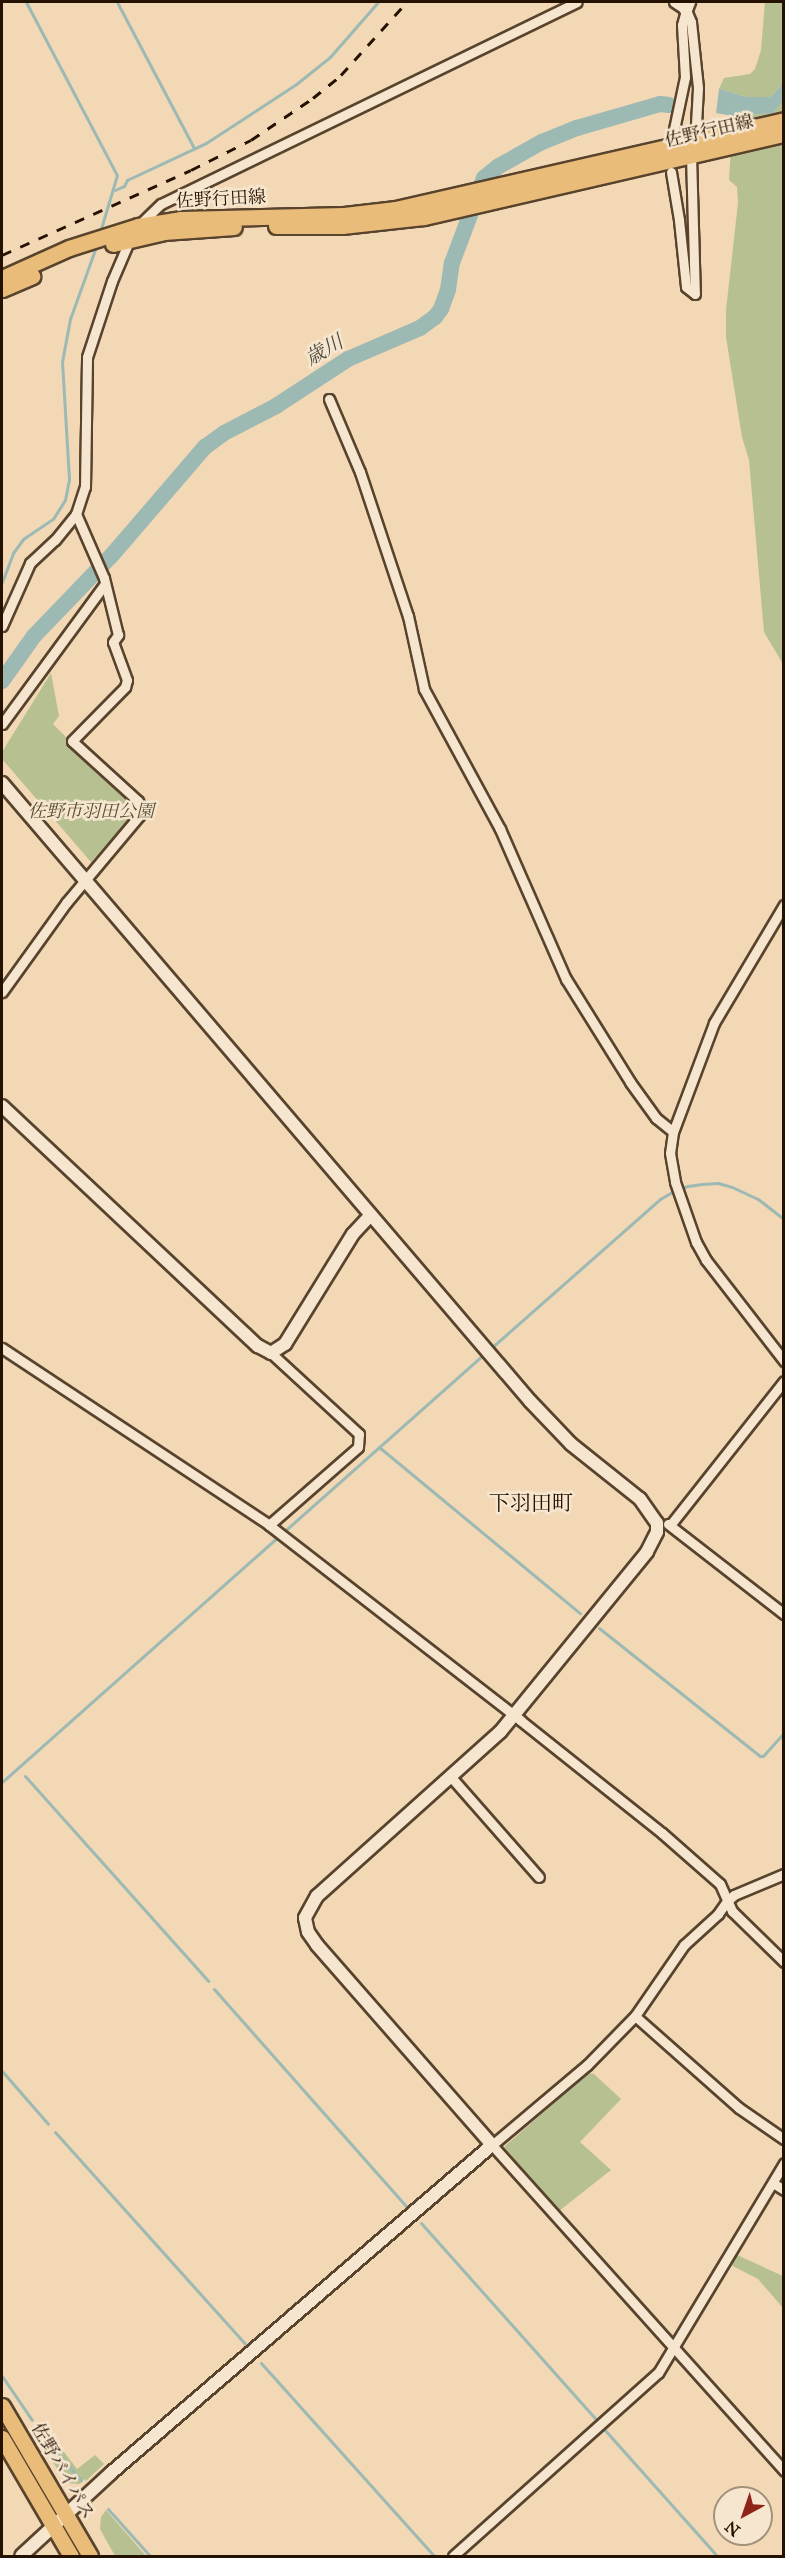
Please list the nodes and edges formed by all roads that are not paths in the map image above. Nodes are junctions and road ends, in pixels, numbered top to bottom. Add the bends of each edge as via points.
1 (577, 2) edge
2 (674, 2) edge
3 (687, 6) edge
4 (783, 120) edge
5 (673, 134) dead end
6 (783, 135) edge
7 (701, 146) junction
8 (670, 172) dead end
9 (134, 233) junction
10 (2, 278) edge
11 (2, 290) edge
12 (329, 399) dead end
13 (76, 514) junction
14 (105, 581) junction
15 (2, 626) edge
16 (2, 724) edge
17 (2, 783) edge
18 (84, 881) junction
19 (783, 905) edge
20 (2, 992) edge
21 (2, 1106) edge
22 (673, 1132) junction
23 (371, 1215) junction
24 (2, 1348) edge
25 (272, 1353) junction
26 (783, 1361) edge
27 (783, 1381) edge
28 (657, 1523) junction
29 (671, 1524) junction
30 (272, 1528) junction
31 (783, 1614) edge
32 (514, 1716) junction
33 (451, 1777) junction
34 (783, 1874) edge
35 (539, 1876) dead end
36 (727, 1901) junction
37 (783, 1962) edge
38 (635, 2016) junction
39 (783, 2139) edge
40 (492, 2145) junction
41 (783, 2163) edge
42 (773, 2182) junction
43 (783, 2190) edge
44 (675, 2348) junction
45 (2, 2406) edge
46 (2, 2438) edge
47 (783, 2471) edge
48 (66, 2515) junction
49 (53, 2525) junction
50 (21, 2556) edge
51 (71, 2556) edge
52 (90, 2556) edge
53 (453, 2556) edge

1 - 9 street via 161,204
2 - 3 street
3 - 5 street via 682,25 684,77
3 - 7 street
4 - 7 main road, 佐野行田線
6 - 7 main road, 佐野行田線
7 - 8 street via 695,294 686,287
7 - 9 main road, 佐野行田線 via 396,209 344,215 182,219
7 - 9 main road, 佐野行田線 via 445,212 354,225
9 - 10 main road, 佐野行田線 via 69,248
9 - 11 main road, 佐野行田線
9 - 13 street via 111,281 87,357 84,488
12 - 22 street via 360,472 408,616 424,689 500,829 566,979 630,1082 656,1118
13 - 14 street
13 - 15 street via 30,563
14 - 16 street
14 - 18 street via 118,635 113,642 127,680 125,687 72,741 142,809
17 - 18 street
18 - 20 street
18 - 23 street
19 - 22 street via 714,1023
21 - 25 street via 258,1346
22 - 26 street via 670,1153 675,1182 706,1260
23 - 25 street via 353,1234 285,1344
23 - 28 street via 561,1434 640,1499
24 - 30 street
25 - 30 street via 359,1434 358,1447
27 - 29 street
28 - 29 street
28 - 32 street via 657,1532 646,1552
29 - 31 street
30 - 32 street
32 - 33 street
32 - 36 street via 662,1833 720,1884
33 - 35 street
33 - 40 street via 317,1896 305,1918 317,1945
34 - 36 street
36 - 37 street
36 - 38 street via 684,1946
38 - 39 street via 739,2108
38 - 40 street via 587,2065
40 - 44 street
40 - 48 street
41 - 42 street
42 - 43 street
42 - 44 street
44 - 47 street
44 - 53 street via 649,2383
45 - 48 main road, 佐野バイパス
46 - 49 main road, 佐野バイパス
48 - 49 street
48 - 52 main road, 佐野バイパス
49 - 50 street
49 - 51 main road, 佐野バイパス

